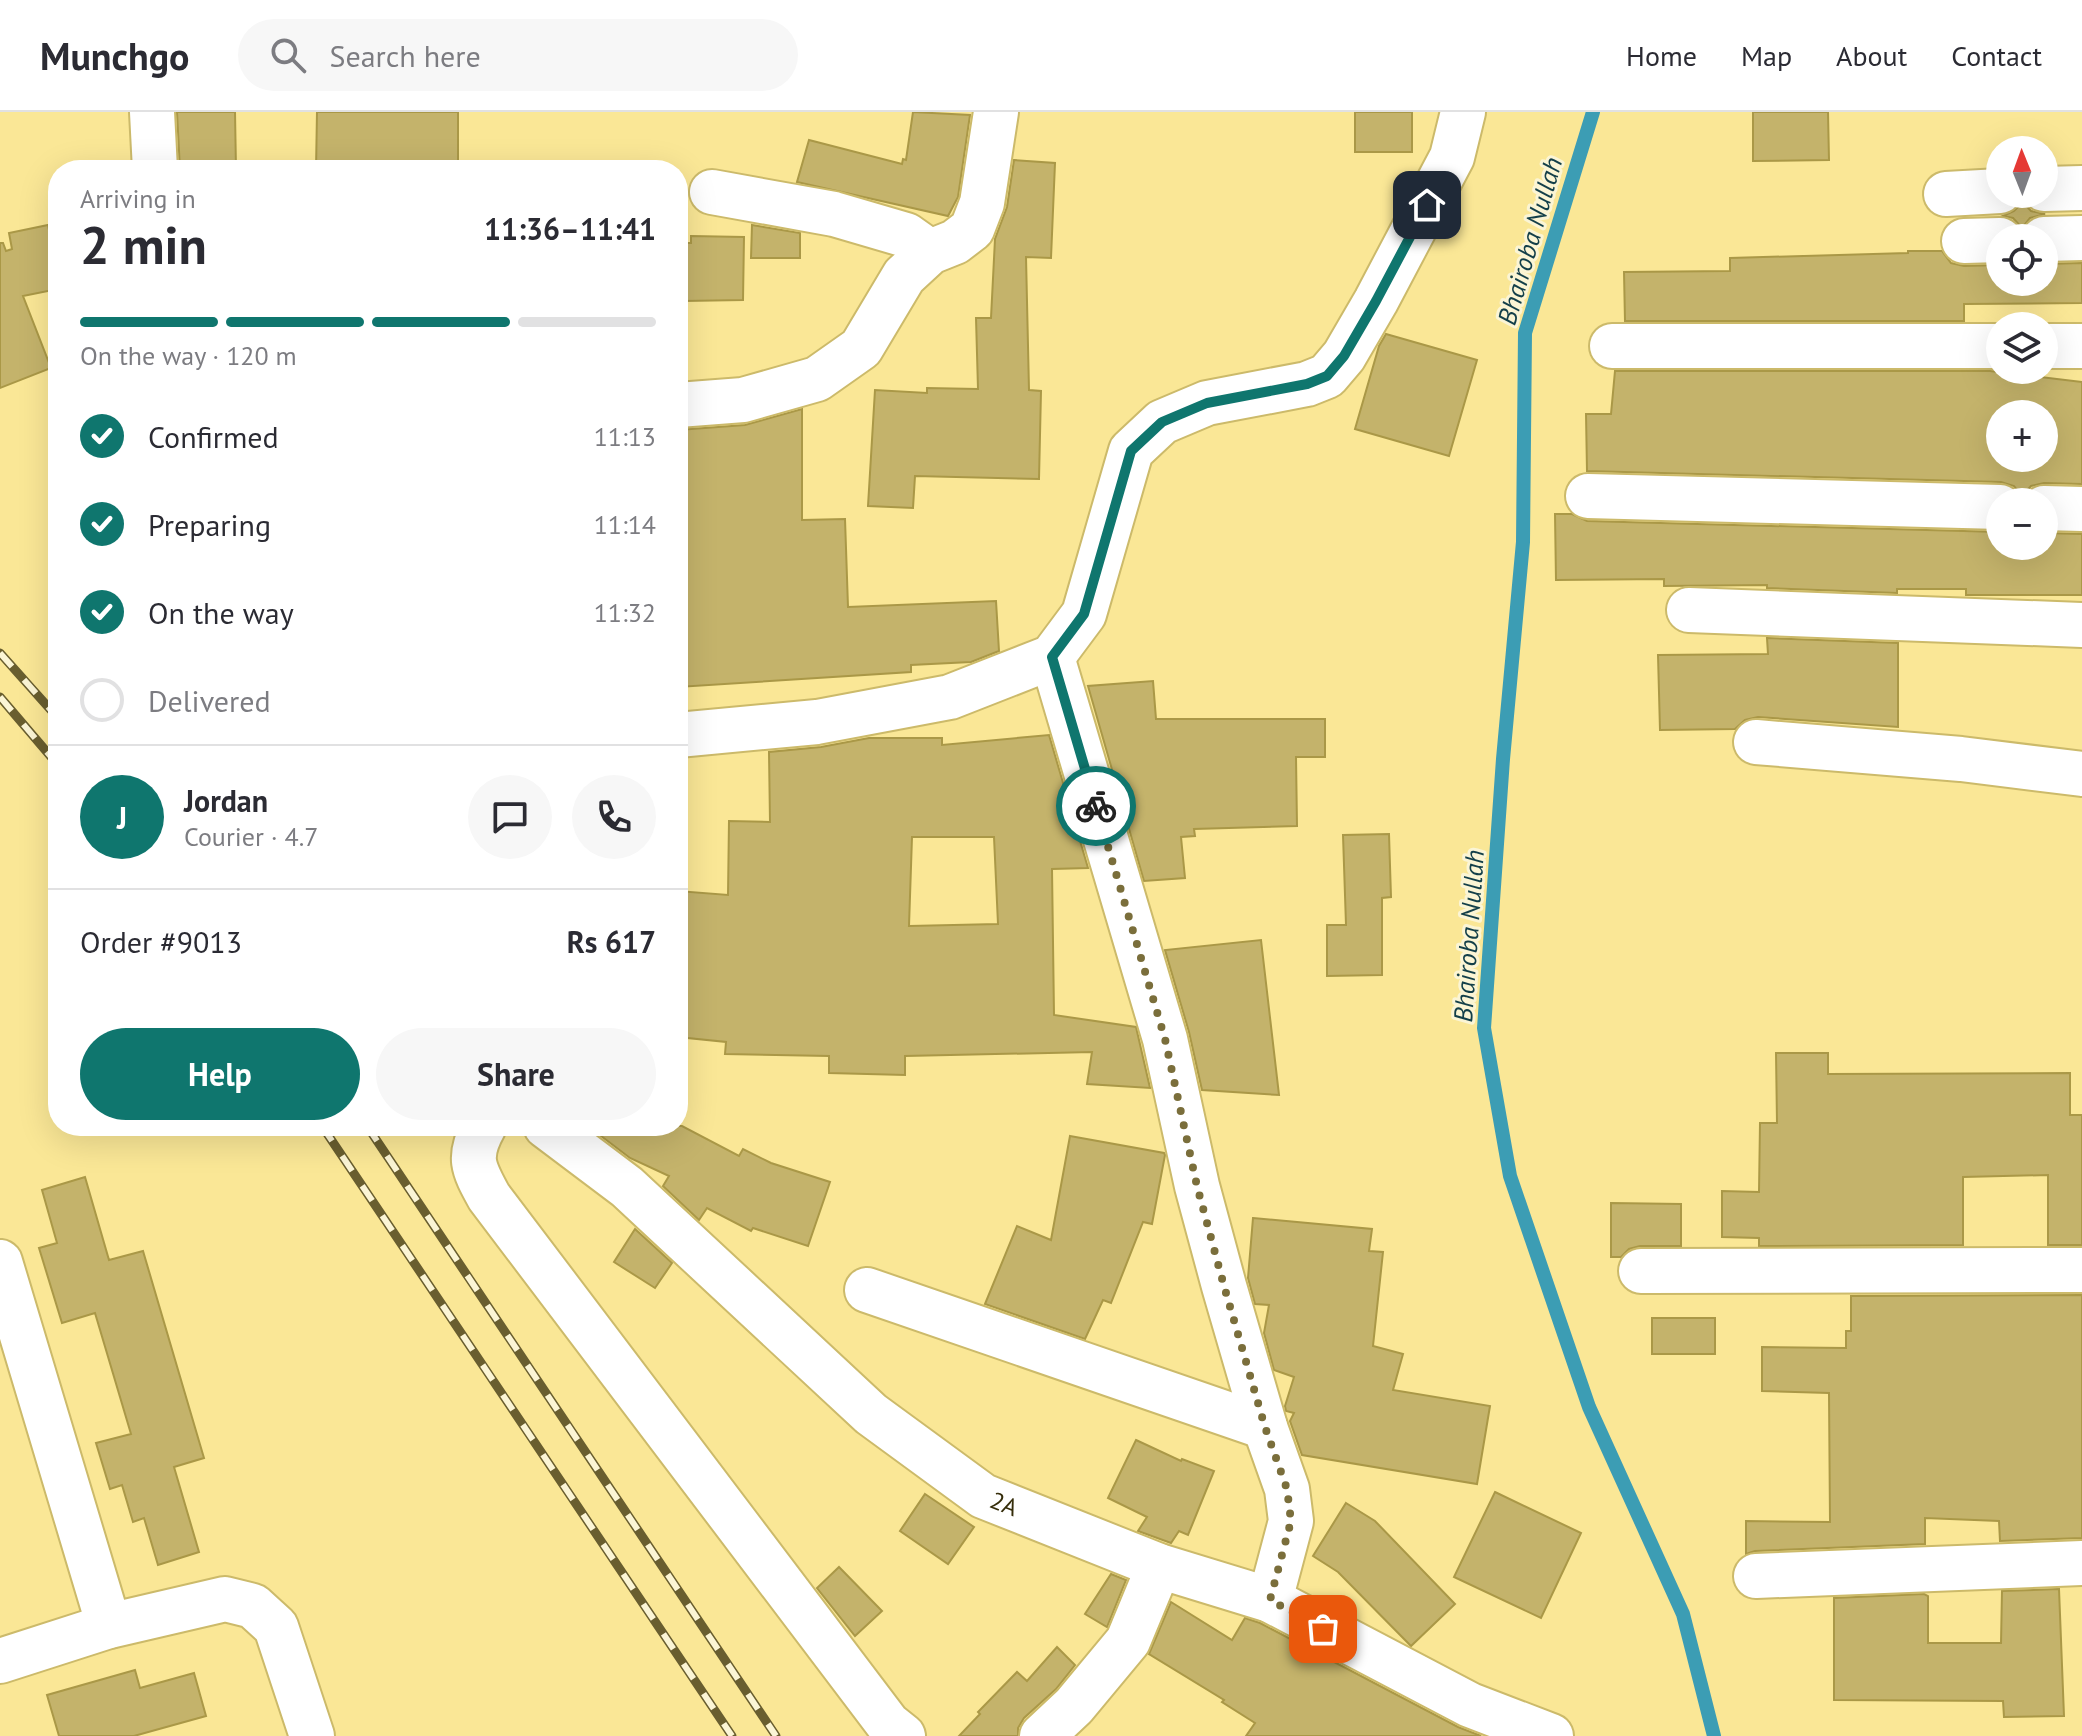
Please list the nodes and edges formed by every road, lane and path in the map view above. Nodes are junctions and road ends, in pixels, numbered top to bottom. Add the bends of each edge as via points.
1 (152, 112) edge
2 (996, 112) edge
3 (1463, 112) edge
4 (154, 160) edge
5 (2082, 188) edge
6 (2058, 189) edge
7 (712, 192) dead end
8 (1986, 192) edge
9 (1946, 194) dead end
10 (2082, 238) edge
11 (2058, 239) edge
12 (930, 252) junction
13 (1612, 346) dead end
14 (1986, 346) edge
15 (2058, 346) edge
16 (2082, 346) edge
17 (688, 404) edge
18 (1588, 496) dead end
19 (1986, 507) edge
20 (2058, 508) edge
21 (2082, 509) edge
22 (1689, 610) dead end
23 (2082, 625) edge
24 (1052, 657) junction
25 (688, 734) edge
26 (1756, 742) dead end
27 (2082, 774) edge
28 (478, 1136) edge
29 (559, 1136) edge
30 (0, 1262) edge
31 (2082, 1270) edge
32 (1641, 1271) dead end
33 (867, 1290) dead end
34 (1265, 1427) junction
35 (2082, 1563) edge
36 (1159, 1566) junction
37 (1756, 1576) dead end
38 (1270, 1600) junction
39 (109, 1626) junction
40 (0, 1661) edge
41 (1463, 1720) edge
42 (312, 1736) edge
43 (903, 1736) edge
44 (1042, 1736) edge
45 (1551, 1736) edge

1 - 4 street
2 - 12 street via 982,203 972,229
3 - 24 street via 1452,157 1376,301 1327,376 1207,403 1162,422 1131,451 1084,614
5 - 6 street
7 - 12 street via 834,214 906,235
8 - 9 street
10 - 11 street
12 - 17 street via 904,276 861,348 817,379 743,400
13 - 14 street
15 - 16 street
18 - 19 street
20 - 21 street
22 - 23 street
24 - 25 street via 950,697 817,722
24 - 34 street via 1165,1039 1197,1186
26 - 27 street
28 - 43 street via 473,1167 489,1197 888,1724
29 - 36 street, 2A via 627,1187 871,1414 970,1487
30 - 39 street
31 - 32 street
33 - 34 street
34 - 38 street via 1287,1489 1291,1521
35 - 37 street
36 - 38 street, 2A
36 - 44 street via 1128,1641
38 - 41 street, 2A
39 - 40 street
39 - 42 street via 225,1599 253,1606 276,1627
41 - 45 street, 2A

